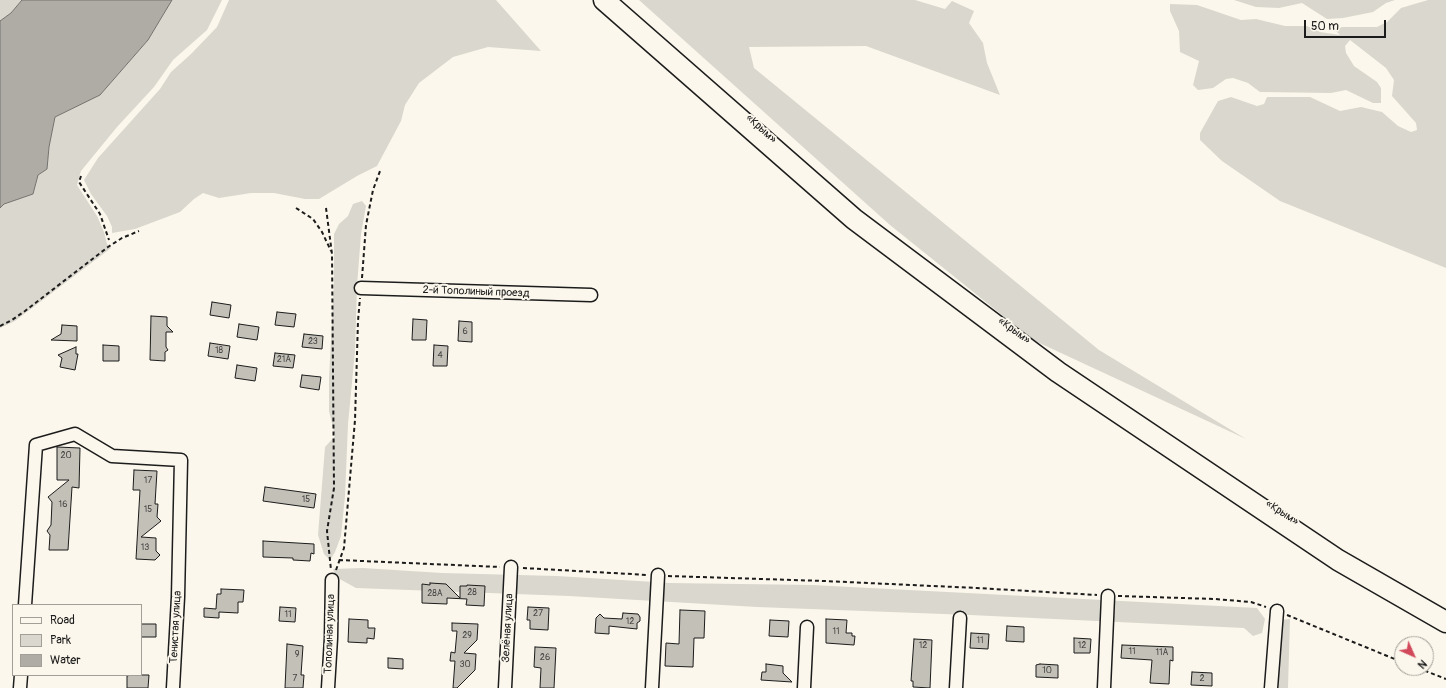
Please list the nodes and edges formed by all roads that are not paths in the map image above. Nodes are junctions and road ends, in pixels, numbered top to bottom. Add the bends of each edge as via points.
1 (604, 0) edge
2 (617, 0) edge
3 (361, 288) road end
4 (591, 295) dead end
5 (511, 568) road end
6 (658, 575) road end
7 (332, 580) road end
8 (1108, 596) road end
9 (25, 604) edge
10 (1277, 611) road end
11 (1446, 614) edge
12 (960, 618) dead end
13 (1446, 622) edge
14 (807, 627) dead end
15 (21, 676) edge
16 (20, 688) edge
17 (173, 688) edge
18 (328, 688) edge
19 (505, 688) edge
20 (652, 688) edge
21 (804, 688) edge
22 (956, 688) edge
23 (1104, 688) edge
24 (1271, 688) edge

1 - 13 highway via 854,219 1058,372 1338,560
2 - 11 highway, «Крым» via 773,140 895,242 1023,338 1152,428 1289,518
3 - 4 street, 2-й Тополиный проезд
5 - 19 street, Зелёная улица
6 - 20 street
7 - 18 street, Тополиная улица via 332,638
8 - 23 street
9 - 17 street, Тенистая улица via 36,445 75,434 112,456 181,460
10 - 24 street
12 - 22 street
14 - 21 street
15 - 16 street

